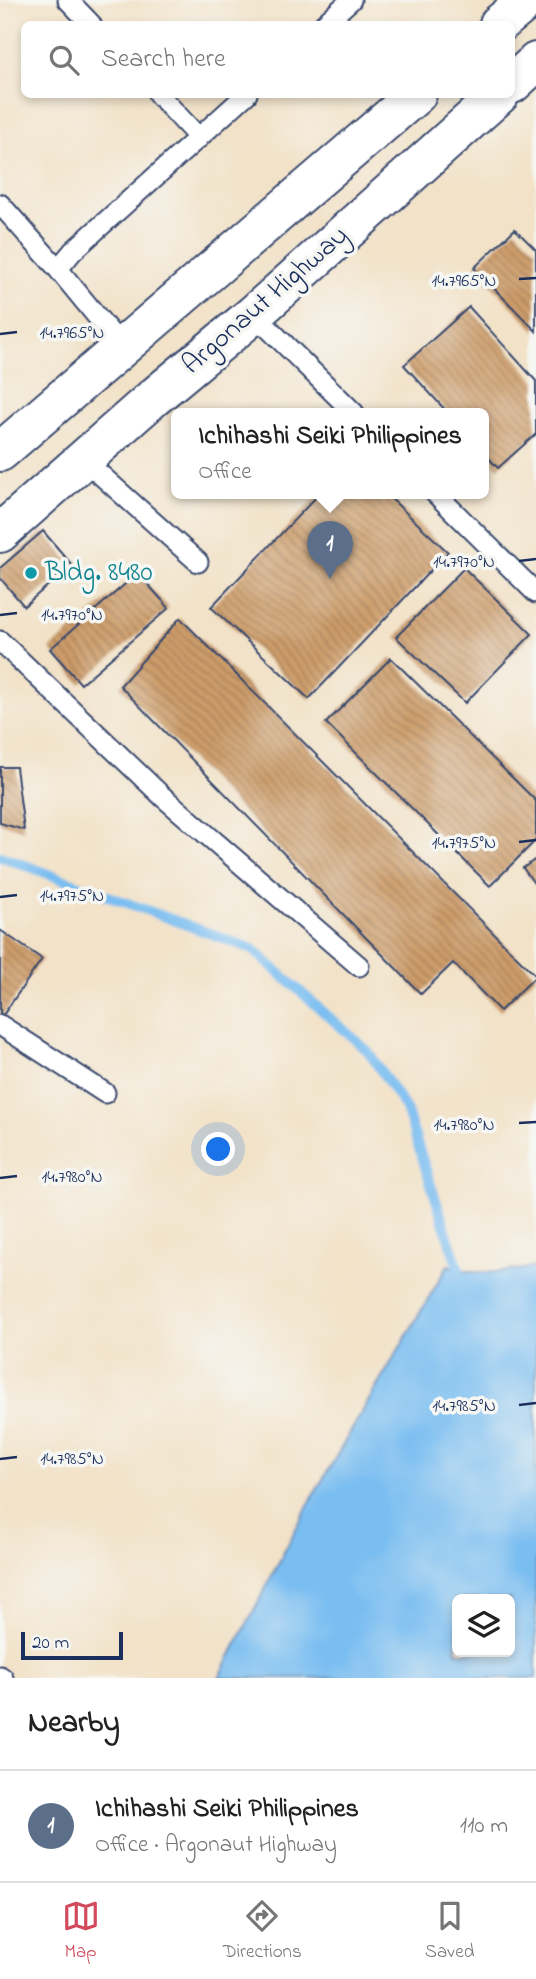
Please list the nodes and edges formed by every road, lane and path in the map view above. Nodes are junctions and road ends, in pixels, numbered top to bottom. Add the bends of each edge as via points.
1 (68, 0) edge
2 (351, 0) edge
3 (88, 21) edge
4 (327, 21) edge
5 (536, 62) edge
6 (515, 81) edge
7 (162, 98) edge
8 (243, 98) edge
9 (413, 98) edge
10 (496, 98) edge
11 (199, 138) junction
12 (0, 204) edge
13 (58, 269) junction
14 (254, 314) junction
15 (122, 347) junction
16 (349, 408) edge
17 (0, 452) edge
18 (83, 459) junction
19 (441, 499) edge
20 (0, 533) edge
21 (198, 562) dead end
22 (536, 593) edge
23 (0, 641) edge
24 (359, 966) dead end
25 (0, 1025) edge
26 (105, 1093) dead end

1 - 3 lane
2 - 4 lane
5 - 6 main road
7 - 11 lane
8 - 11 lane
9 - 15 main road, Argonaut Highway
10 - 14 main road, Argonaut Highway
11 - 13 lane
12 - 13 lane
13 - 15 lane
14 - 16 lane
14 - 18 main road, Argonaut Highway
15 - 17 main road, Argonaut Highway
18 - 20 main road, Argonaut Highway
18 - 21 lane
19 - 22 lane
23 - 24 lane via 162,796
25 - 26 lane

